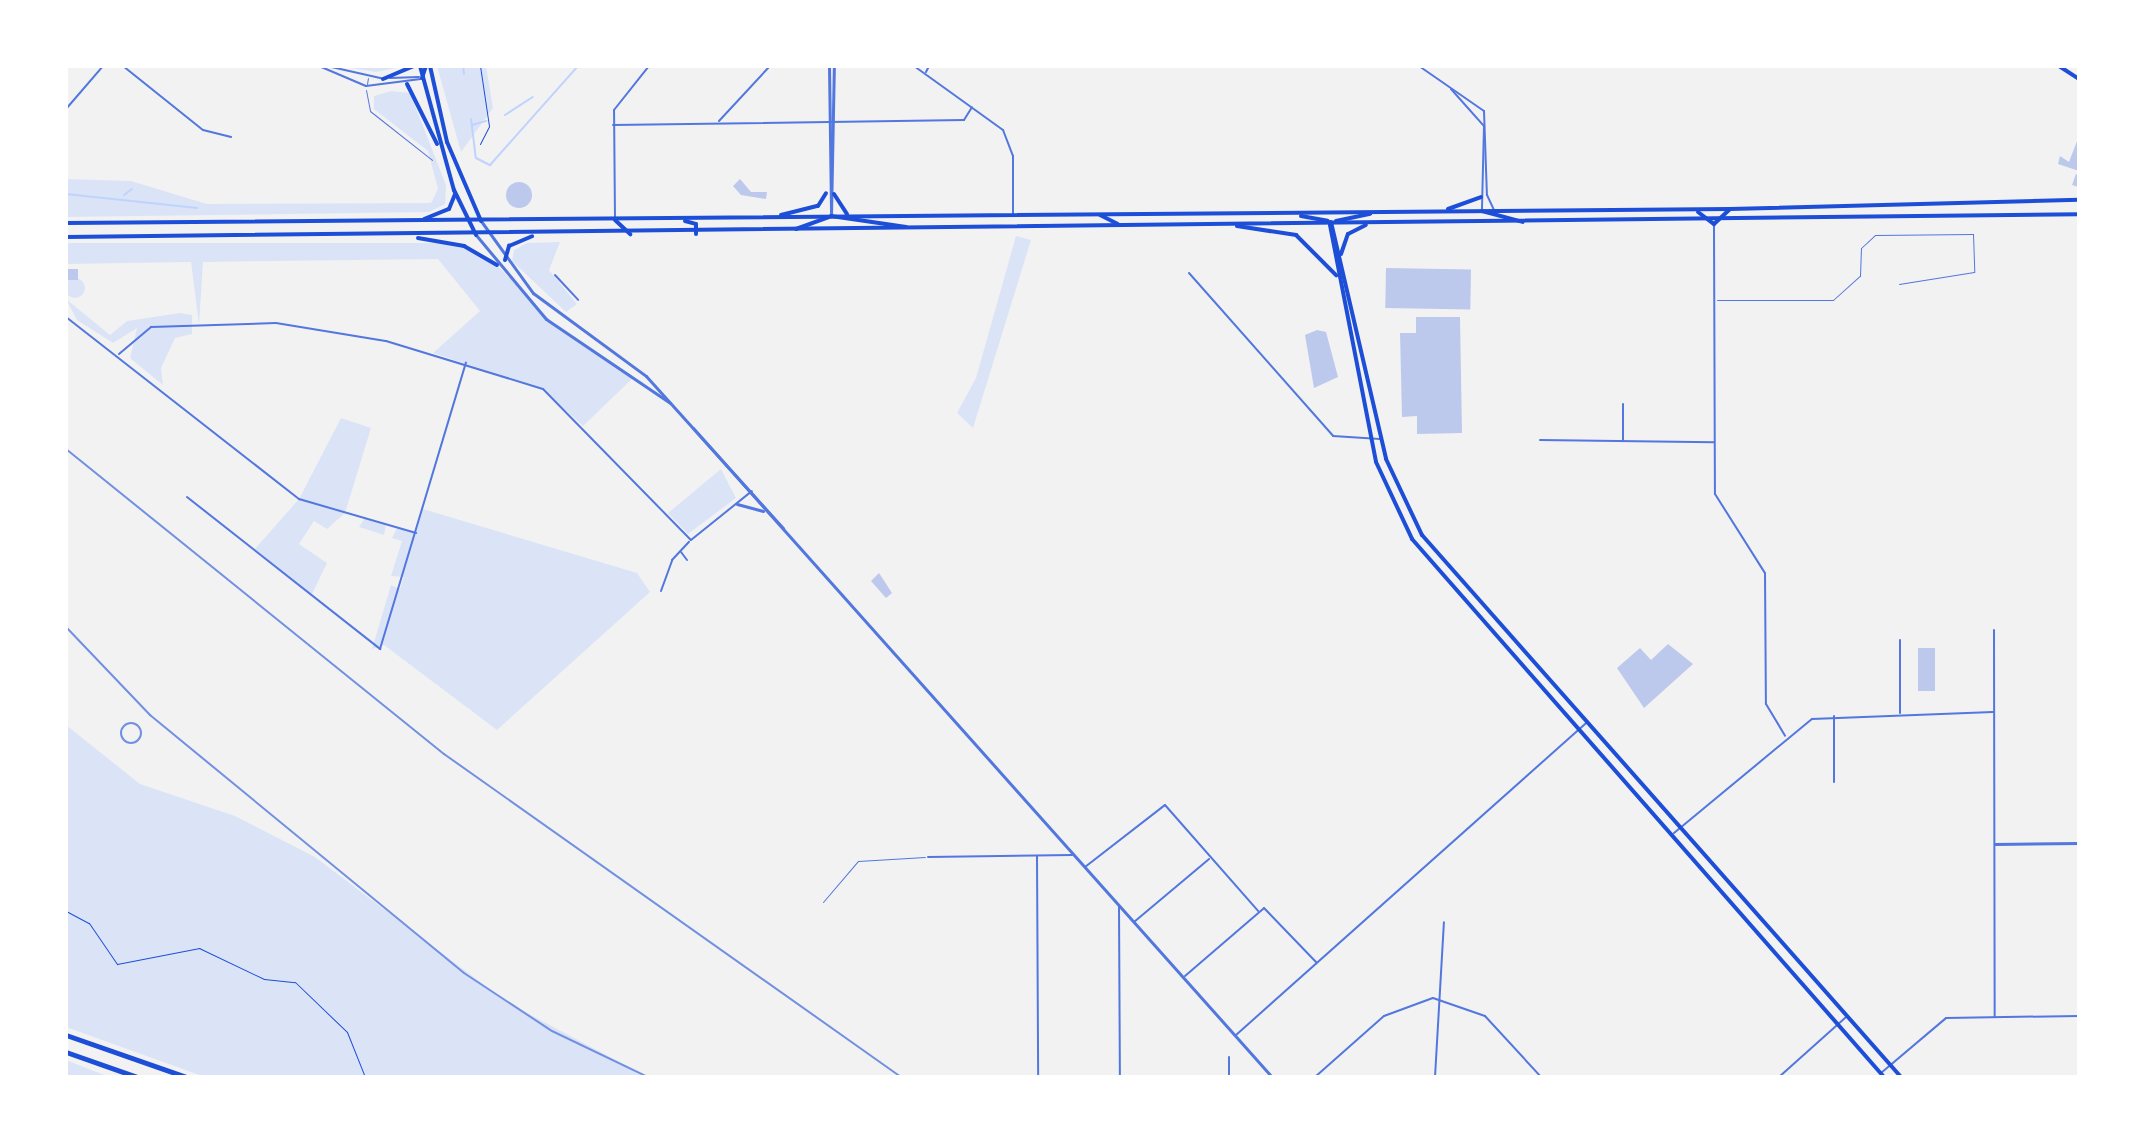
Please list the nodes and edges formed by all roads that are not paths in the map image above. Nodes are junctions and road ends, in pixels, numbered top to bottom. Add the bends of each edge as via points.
1 (103, 66) edge
2 (123, 66) edge
3 (319, 66) edge
4 (327, 66) edge
5 (413, 66) edge
6 (425, 66) edge
7 (649, 66) edge
8 (770, 66) edge
9 (832, 66) edge
10 (914, 66) edge
11 (929, 66) edge
12 (1419, 66) edge
13 (2059, 66) edge
14 (925, 73) junction
15 (368, 78) junction
16 (422, 78) junction
17 (383, 79) junction
18 (2079, 79) edge
19 (407, 84) junction
20 (366, 86) junction
21 (1450, 88) junction
22 (437, 107) junction
23 (972, 107) junction
24 (66, 109) edge
25 (717, 123) junction
26 (831, 123) junction
27 (613, 125) junction
28 (231, 137) dead end
29 (442, 153) junction
30 (432, 160) dead end
31 (826, 193) junction
32 (455, 194) junction
33 (834, 194) junction
34 (1481, 197) junction
35 (2079, 200) edge
36 (1920, 202) junction
37 (1730, 209) junction
38 (1442, 210) junction
39 (1691, 210) junction
40 (1387, 211) junction
41 (1482, 211) junction
42 (1494, 211) junction
43 (1291, 214) junction
44 (2079, 214) edge
45 (851, 215) junction
46 (1100, 215) junction
47 (831, 216) junction
48 (1013, 216) junction
49 (1920, 217) junction
50 (762, 218) junction
51 (679, 219) junction
52 (615, 220) junction
53 (418, 221) junction
54 (468, 221) junction
55 (481, 221) junction
56 (1331, 222) junction
57 (66, 223) edge
58 (1211, 224) junction
59 (1368, 224) junction
60 (1714, 224) junction
61 (1527, 225) junction
62 (1126, 226) junction
63 (921, 229) junction
64 (787, 231) junction
65 (696, 234) junction
66 (476, 235) junction
67 (487, 235) junction
68 (534, 235) junction
69 (632, 235) junction
70 (398, 236) junction
71 (66, 237) edge
72 (1341, 254) junction
73 (505, 260) junction
74 (497, 265) junction
75 (1189, 273) dead end
76 (555, 275) dead end
77 (1336, 275) junction
78 (1899, 284) dead end
79 (578, 300) dead end
80 (1715, 300) junction
81 (66, 317) edge
82 (568, 324) junction
83 (558, 328) junction
84 (119, 354) junction
85 (466, 363) junction
86 (1623, 404) dead end
87 (673, 405) junction
88 (693, 428) junction
89 (1381, 438) junction
90 (1540, 440) dead end
91 (1371, 441) junction
92 (1623, 442) junction
93 (1715, 442) junction
94 (752, 491) junction
95 (747, 496) junction
96 (187, 497) dead end
97 (737, 504) junction
98 (763, 511) junction
99 (783, 528) junction
100 (416, 533) junction
101 (691, 540) junction
102 (681, 551) junction
103 (687, 560) dead end
104 (661, 591) dead end
105 (1470, 593) junction
106 (1461, 601) junction
107 (1994, 630) dead end
108 (1900, 640) dead end
109 (1512, 658) junction
110 (1531, 662) junction
111 (1995, 712) junction
112 (1834, 714) junction
113 (1900, 715) junction
114 (1586, 723) junction
115 (1577, 731) junction
116 (1785, 736) junction
117 (1834, 782) dead end
118 (1680, 828) junction
119 (1671, 836) junction
120 (2079, 843) edge
121 (1995, 844) junction
122 (1074, 855) junction
123 (1037, 856) junction
124 (928, 857) joint
125 (1211, 857) junction
126 (1084, 867) junction
127 (823, 902) dead end
128 (1119, 906) junction
129 (1258, 911) junction
130 (1134, 922) junction
131 (1444, 922) dead end
132 (1317, 963) junction
133 (1183, 978) junction
134 (1440, 998) junction
135 (1847, 1016) junction
136 (2079, 1016) edge
137 (1995, 1017) junction
138 (1838, 1025) junction
139 (66, 1035) edge
140 (1235, 1036) junction
141 (66, 1052) edge
142 (1229, 1057) dead end
143 (1891, 1065) junction
144 (1882, 1075) edge
145 (137, 1077) edge
146 (186, 1077) edge
147 (1038, 1077) edge
148 (1120, 1077) edge
149 (1229, 1077) edge
150 (1272, 1077) edge
151 (1315, 1077) edge
152 (1435, 1077) edge
153 (1541, 1077) edge
154 (1779, 1077) edge
155 (1901, 1077) edge

1 - 24 street
2 - 28 street via 203,130
3 - 20 street
4 - 15 street
5 - 17 main road
6 - 16 main road
6 - 22 main road
7 - 27 street via 615,104
8 - 25 street
9 - 26 street
10 - 14 street
11 - 14 street
12 - 21 street
13 - 18 main road
14 - 23 street
15 - 17 street
15 - 20 lane
16 - 17 street
16 - 19 street
16 - 22 main road
16 - 29 main road
19 - 20 street
19 - 29 main road
20 - 30 lane via 370,111
21 - 34 street via 1484,126
21 - 42 street via 1470,98 1488,122 1487,195
22 - 55 main road
23 - 26 street via 964,120
23 - 48 street via 1003,130 1013,156
25 - 26 street
25 - 27 street
26 - 31 street
26 - 33 street
27 - 52 street
29 - 32 main road
31 - 47 street
31 - 50 main road via 812,209
32 - 53 main road via 449,209
32 - 54 main road
33 - 45 main road
33 - 47 street
34 - 38 main road
34 - 41 street
35 - 36 main road
36 - 37 main road
36 - 49 main road
37 - 39 main road
37 - 60 main road
38 - 40 main road
38 - 41 main road
39 - 42 main road
39 - 60 main road
40 - 43 main road
40 - 56 main road
41 - 42 main road
41 - 61 main road
43 - 46 main road
43 - 56 main road
44 - 49 main road
45 - 47 main road
45 - 48 main road
46 - 48 main road
46 - 62 main road
47 - 50 main road
47 - 63 main road
47 - 64 main road
49 - 60 main road
50 - 51 main road
51 - 52 main road
51 - 65 main road via 696,224
52 - 55 main road
52 - 69 main road
53 - 54 main road
53 - 57 main road
54 - 55 main road
54 - 66 main road
55 - 67 street
56 - 58 main road
56 - 59 main road
56 - 72 main road
56 - 77 main road
58 - 62 main road
58 - 77 main road via 1296,235
59 - 61 main road
59 - 72 main road via 1348,234
60 - 61 main road
60 - 80 street
62 - 63 main road
63 - 64 main road
64 - 65 main road
65 - 69 main road
66 - 67 main road
66 - 70 main road
66 - 74 street
67 - 68 main road
67 - 73 street
68 - 69 main road
68 - 73 main road via 509,246
70 - 71 main road
70 - 74 main road via 456,243
72 - 89 main road
73 - 82 street
74 - 83 street
75 - 91 street via 1333,436
76 - 79 street
77 - 91 main road
78 - 80 lane via 1974,272 1973,234 1875,235 1860,251 1860,276 1833,300
80 - 93 street
81 - 84 street
82 - 83 street
82 - 87 street via 646,376
83 - 87 street
84 - 85 street via 147,328 276,323
84 - 100 street via 299,499
85 - 100 street
85 - 101 street via 543,389
86 - 92 street
87 - 88 street
88 - 94 street
88 - 95 street
89 - 91 street
89 - 105 main road via 1415,524
90 - 92 street
91 - 106 main road via 1397,516
92 - 93 street
93 - 116 street via 1718,503 1765,573 1766,704
94 - 95 street
94 - 99 street
95 - 97 street
95 - 98 street
96 - 100 street via 374,650 384,644
97 - 98 street
97 - 101 street
98 - 99 street
99 - 122 street
101 - 102 street
102 - 103 street
102 - 104 street
105 - 106 main road
105 - 110 main road
106 - 109 main road
107 - 111 street
108 - 113 street
109 - 110 main road
109 - 115 main road
110 - 114 main road
111 - 113 street
111 - 121 street
112 - 113 street
112 - 116 street
112 - 117 street
114 - 115 street
114 - 118 main road
115 - 119 main road
115 - 132 street
116 - 118 street
118 - 119 street
118 - 135 main road
119 - 138 main road
120 - 121 street
121 - 137 street
122 - 123 street
122 - 126 street
123 - 124 street
123 - 147 street
124 - 127 lane via 863,859
125 - 126 street via 1160,806
125 - 129 street
125 - 130 street
126 - 128 street
128 - 130 street
128 - 148 street
129 - 132 street via 1270,909
129 - 133 street
130 - 133 street
131 - 134 street
132 - 140 street
133 - 140 street
134 - 151 street via 1384,1016
134 - 152 street
134 - 153 street via 1485,1016
135 - 138 street
135 - 143 main road
136 - 137 street
137 - 143 street via 1942,1019
138 - 144 main road
138 - 154 street
139 - 146 highway
140 - 150 street
141 - 145 highway
142 - 149 street
143 - 144 street
143 - 155 main road

